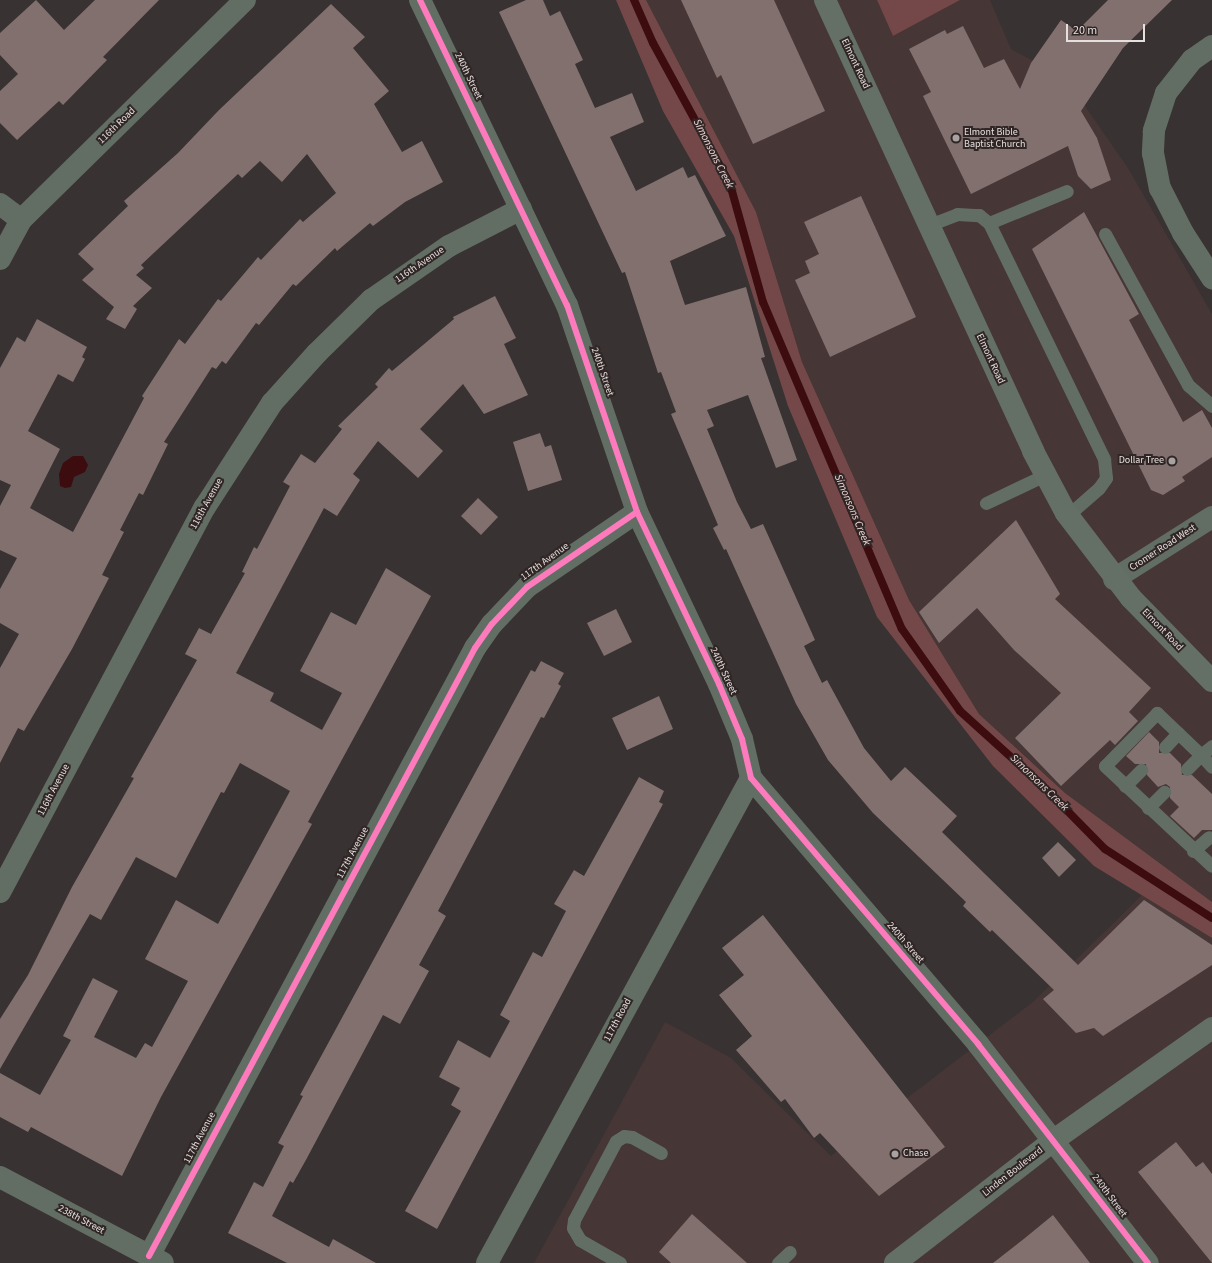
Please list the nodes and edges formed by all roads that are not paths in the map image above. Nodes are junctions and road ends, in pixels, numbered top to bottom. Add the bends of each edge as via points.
1 (245, 0) edge
2 (420, 0) edge
3 (825, 0) edge
4 (1212, 46) edge
5 (1067, 191) dead end
6 (0, 204) edge
7 (521, 209) junction
8 (21, 220) junction
9 (989, 223) junction
10 (929, 225) junction
11 (1105, 234) dead end
12 (0, 259) edge
13 (1212, 278) edge
14 (1212, 406) edge
15 (1045, 475) junction
16 (986, 503) dead end
17 (637, 512) junction
18 (1067, 516) junction
19 (1212, 516) edge
20 (1114, 579) junction
21 (1212, 681) edge
22 (1178, 733) junction
23 (1212, 746) edge
24 (1165, 747) dead end
25 (1201, 755) junction
26 (1212, 767) edge
27 (1187, 769) dead end
28 (1141, 770) dead end
29 (751, 778) junction
30 (1125, 786) junction
31 (1164, 792) dead end
32 (1148, 808) junction
33 (1208, 837) dead end
34 (1193, 851) junction
35 (1212, 866) edge
36 (0, 892) edge
37 (1212, 1028) edge
38 (1054, 1140) junction
39 (661, 1153) dead end
40 (0, 1177) edge
41 (790, 1252) dead end
42 (156, 1259) edge
43 (487, 1263) edge
44 (620, 1263) edge
45 (778, 1263) edge
46 (895, 1263) edge
47 (1148, 1263) edge

1 - 8 street, 116th Road
2 - 7 street, 240th Street
3 - 10 main road, Elmont Road
4 - 13 street via 1192,60 1166,93 1154,131 1160,188 1183,233
5 - 9 lane
6 - 8 street
7 - 17 street, 240th Street via 575,323
7 - 36 street, 116th Avenue via 449,246 371,300 317,352 272,403 205,507
8 - 12 street, 116th Road
9 - 10 lane via 979,215 957,214
9 - 18 lane via 1104,459 1106,478 1099,488
10 - 15 main road, Elmont Road
11 - 14 lane via 1188,385
15 - 16 lane
15 - 18 main road, Elmont Road
17 - 29 street, 240th Street via 719,684 742,739
17 - 42 street, 117th Avenue via 527,587 496,619 475,648
18 - 20 main road, Elmont Road
19 - 20 street, Cromer Road West
20 - 21 main road, Elmont Road
22 - 24 lane
22 - 25 lane
22 - 30 lane via 1157,713 1105,766
23 - 25 lane
25 - 26 lane
25 - 27 lane
28 - 30 lane
29 - 38 street, 240th Street via 978,1044
29 - 43 street, 117th Road
30 - 32 lane
31 - 32 lane
32 - 34 lane
33 - 34 lane
34 - 35 lane
37 - 38 main road, Linden Boulevard
38 - 46 main road, Linden Boulevard
38 - 47 street, 240th Street
39 - 44 lane via 632,1137 624,1136 616,1141 574,1220 573,1228 580,1240
40 - 42 street, 238th Street
41 - 45 lane

